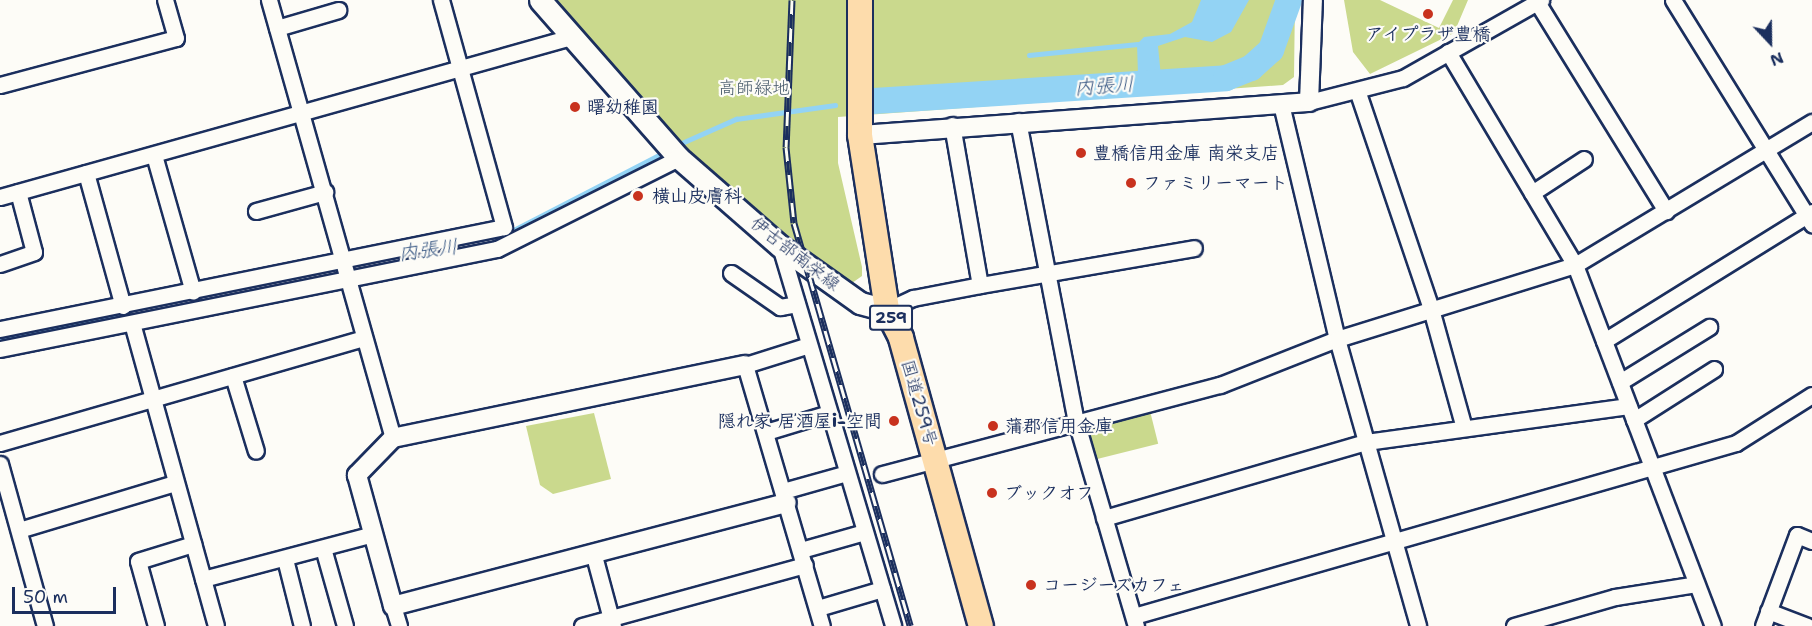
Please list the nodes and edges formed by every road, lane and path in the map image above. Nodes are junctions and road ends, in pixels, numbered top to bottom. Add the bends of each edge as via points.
1 (165, 0) edge
2 (269, 0) edge
3 (441, 0) edge
4 (540, 0) edge
5 (860, 0) edge
6 (1313, 0) edge
7 (1673, 0) edge
8 (1539, 1) edge
9 (339, 10) dead end
10 (277, 28) junction
11 (571, 37) junction
12 (1448, 52) junction
13 (460, 70) junction
14 (0, 85) edge
15 (1358, 93) junction
16 (1309, 102) junction
17 (1281, 104) junction
18 (303, 114) junction
19 (1018, 121) junction
20 (1812, 122) edge
21 (952, 125) junction
22 (860, 135) junction
23 (1767, 151) junction
24 (673, 152) junction
25 (154, 155) junction
26 (1584, 159) dead end
27 (86, 173) junction
28 (18, 192) junction
29 (325, 192) junction
30 (1532, 193) junction
31 (0, 197) edge
32 (256, 211) dead end
33 (1666, 211) junction
34 (1810, 217) edge
35 (780, 246) junction
36 (1194, 248) dead end
37 (343, 260) junction
38 (0, 264) edge
39 (1575, 265) junction
40 (731, 273) dead end
41 (1046, 273) junction
42 (348, 280) junction
43 (980, 285) junction
44 (193, 292) junction
45 (797, 304) junction
46 (123, 306) junction
47 (1431, 309) junction
48 (887, 310) junction
49 (132, 323) junction
50 (1709, 327) dead end
51 (0, 329) edge
52 (364, 338) junction
53 (1336, 339) junction
54 (1604, 341) junction
55 (809, 345) junction
56 (0, 349) edge
57 (745, 365) junction
58 (1714, 369) dead end
59 (233, 376) junction
60 (1620, 382) junction
61 (1812, 395) edge
62 (152, 400) junction
63 (829, 413) junction
64 (1632, 413) junction
65 (1076, 421) junction
66 (1464, 428) junction
67 (766, 432) junction
68 (393, 438) junction
69 (1366, 442) junction
70 (0, 443) edge
71 (256, 451) dead end
72 (934, 458) junction
73 (0, 464) edge
74 (1651, 466) junction
75 (847, 473) junction
76 (882, 474) dead end
77 (175, 483) junction
78 (785, 497) junction
79 (1104, 518) junction
80 (19, 530) junction
81 (864, 532) junction
82 (373, 534) junction
83 (1394, 541) junction
84 (1812, 541) edge
85 (193, 544) junction
86 (323, 548) junction
87 (593, 552) junction
88 (803, 557) junction
89 (285, 558) junction
90 (203, 579) junction
91 (1696, 584) junction
92 (882, 589) junction
93 (393, 606) junction
94 (818, 608) junction
95 (1766, 619) edge
96 (1135, 621) edge
97 (612, 622) edge
98 (45, 626) edge
99 (156, 626) edge
100 (216, 626) edge
101 (302, 626) edge
102 (345, 626) edge
103 (399, 626) edge
104 (582, 626) edge
105 (822, 626) edge
106 (893, 626) edge
107 (981, 626) edge
108 (1418, 626) edge
109 (1514, 626) edge
110 (1713, 626) edge
111 (1807, 626) edge

1 - 14 street via 176,38
2 - 10 street
3 - 13 street
4 - 11 main road, 伊古部南栄線
5 - 22 highway, 国道259号 / 259
6 - 16 street
7 - 23 street
8 - 12 street
8 - 33 street
9 - 10 street
10 - 18 street
11 - 13 street
11 - 24 main road, 伊古部南栄線
12 - 15 street via 1403,78
12 - 30 street
13 - 18 street
13 - 37 street via 504,227
15 - 16 street
15 - 47 street
16 - 17 street
17 - 19 street
17 - 53 street
18 - 25 street
18 - 29 street
19 - 21 street
19 - 41 street
20 - 23 street
21 - 22 street
21 - 43 street
22 - 48 highway, 国道259号 / 259 via 868,203 887,280
23 - 33 street
23 - 34 street
24 - 35 main road, 伊古部南栄線
24 - 42 street via 497,249
25 - 27 street
25 - 44 street
26 - 30 street
27 - 28 street
27 - 46 street
28 - 31 street
28 - 38 street via 34,252
29 - 32 street
29 - 37 street
30 - 39 street
33 - 39 street
34 - 54 street
35 - 45 street
35 - 48 main road, 伊古部南栄線 via 860,303
36 - 41 street
37 - 42 street
37 - 44 street
39 - 47 street
39 - 54 street
40 - 45 street via 780,307
41 - 43 street
41 - 65 street
42 - 49 street
42 - 52 street
43 - 48 street via 913,298
44 - 46 street
45 - 55 street
46 - 51 street
47 - 53 street
47 - 66 street
48 - 72 highway, 国道259号 / 259 via 901,338
49 - 56 street
49 - 62 street
50 - 60 street
52 - 59 street
52 - 68 street
53 - 65 street via 1220,385
53 - 69 street
54 - 60 street
55 - 57 street
55 - 63 street
57 - 67 street
57 - 68 street
58 - 64 street
59 - 62 street
59 - 71 street
60 - 64 street
61 - 74 street via 1736,443
62 - 70 street
62 - 77 street
63 - 67 street
63 - 75 street
64 - 66 street
64 - 74 street
65 - 72 street
65 - 79 street
66 - 69 street
67 - 78 street
68 - 82 street via 357,475
69 - 79 street
69 - 83 street
72 - 76 street
72 - 107 highway, 国道259号 / 259
73 - 80 street
74 - 83 street
74 - 91 street
75 - 78 street
75 - 81 street
77 - 80 street
77 - 85 street
78 - 87 street
78 - 88 street
79 - 96 street
80 - 98 street
81 - 88 street
81 - 92 street
82 - 86 street
82 - 93 street
83 - 96 street
83 - 108 street
84 - 95 street via 1797,535
85 - 90 street
85 - 99 street via 138,561
86 - 89 street
86 - 102 street
87 - 93 street
87 - 97 street
88 - 94 street
88 - 97 street
89 - 90 street
89 - 101 street
90 - 100 street
91 - 109 street via 1615,597
91 - 110 street
92 - 94 street
92 - 106 street
93 - 103 street
94 - 105 street
95 - 111 street
97 - 104 street

